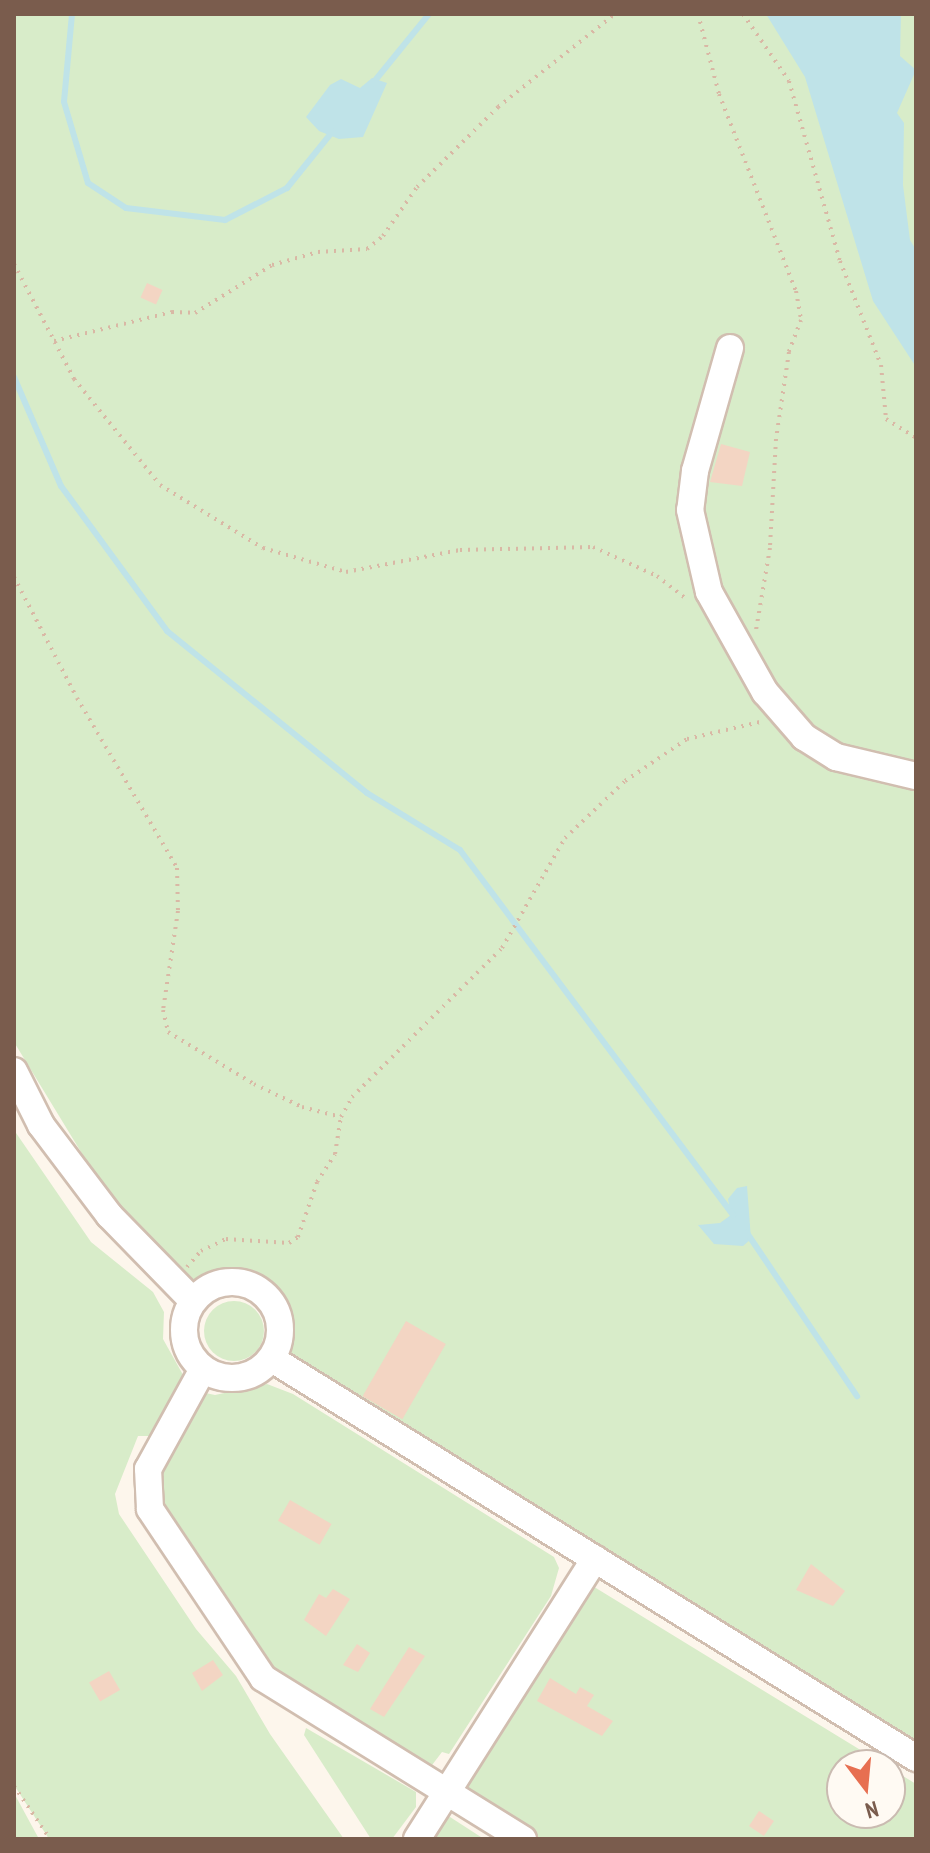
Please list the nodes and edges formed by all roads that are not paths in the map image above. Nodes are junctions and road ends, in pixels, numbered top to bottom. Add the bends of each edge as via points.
1 (730, 348) dead end
2 (916, 776) edge
3 (14, 1071) edge
4 (186, 1293) junction
5 (272, 1359) junction
6 (203, 1369) junction
7 (595, 1559) junction
8 (916, 1758) edge
9 (447, 1792) junction
10 (417, 1839) edge
11 (523, 1839) edge

1 - 2 street via 695,471 690,510 709,592 753,672 804,737 836,757
3 - 4 street via 41,1125 109,1215
4 - 5 street via 233,1281 261,1291 279,1315 279,1345
4 - 6 street via 186,1344
5 - 6 street via 261,1369 232,1378
5 - 7 street
6 - 9 street via 148,1469 150,1509 263,1678
7 - 8 street
7 - 9 street
9 - 10 street
9 - 11 street

